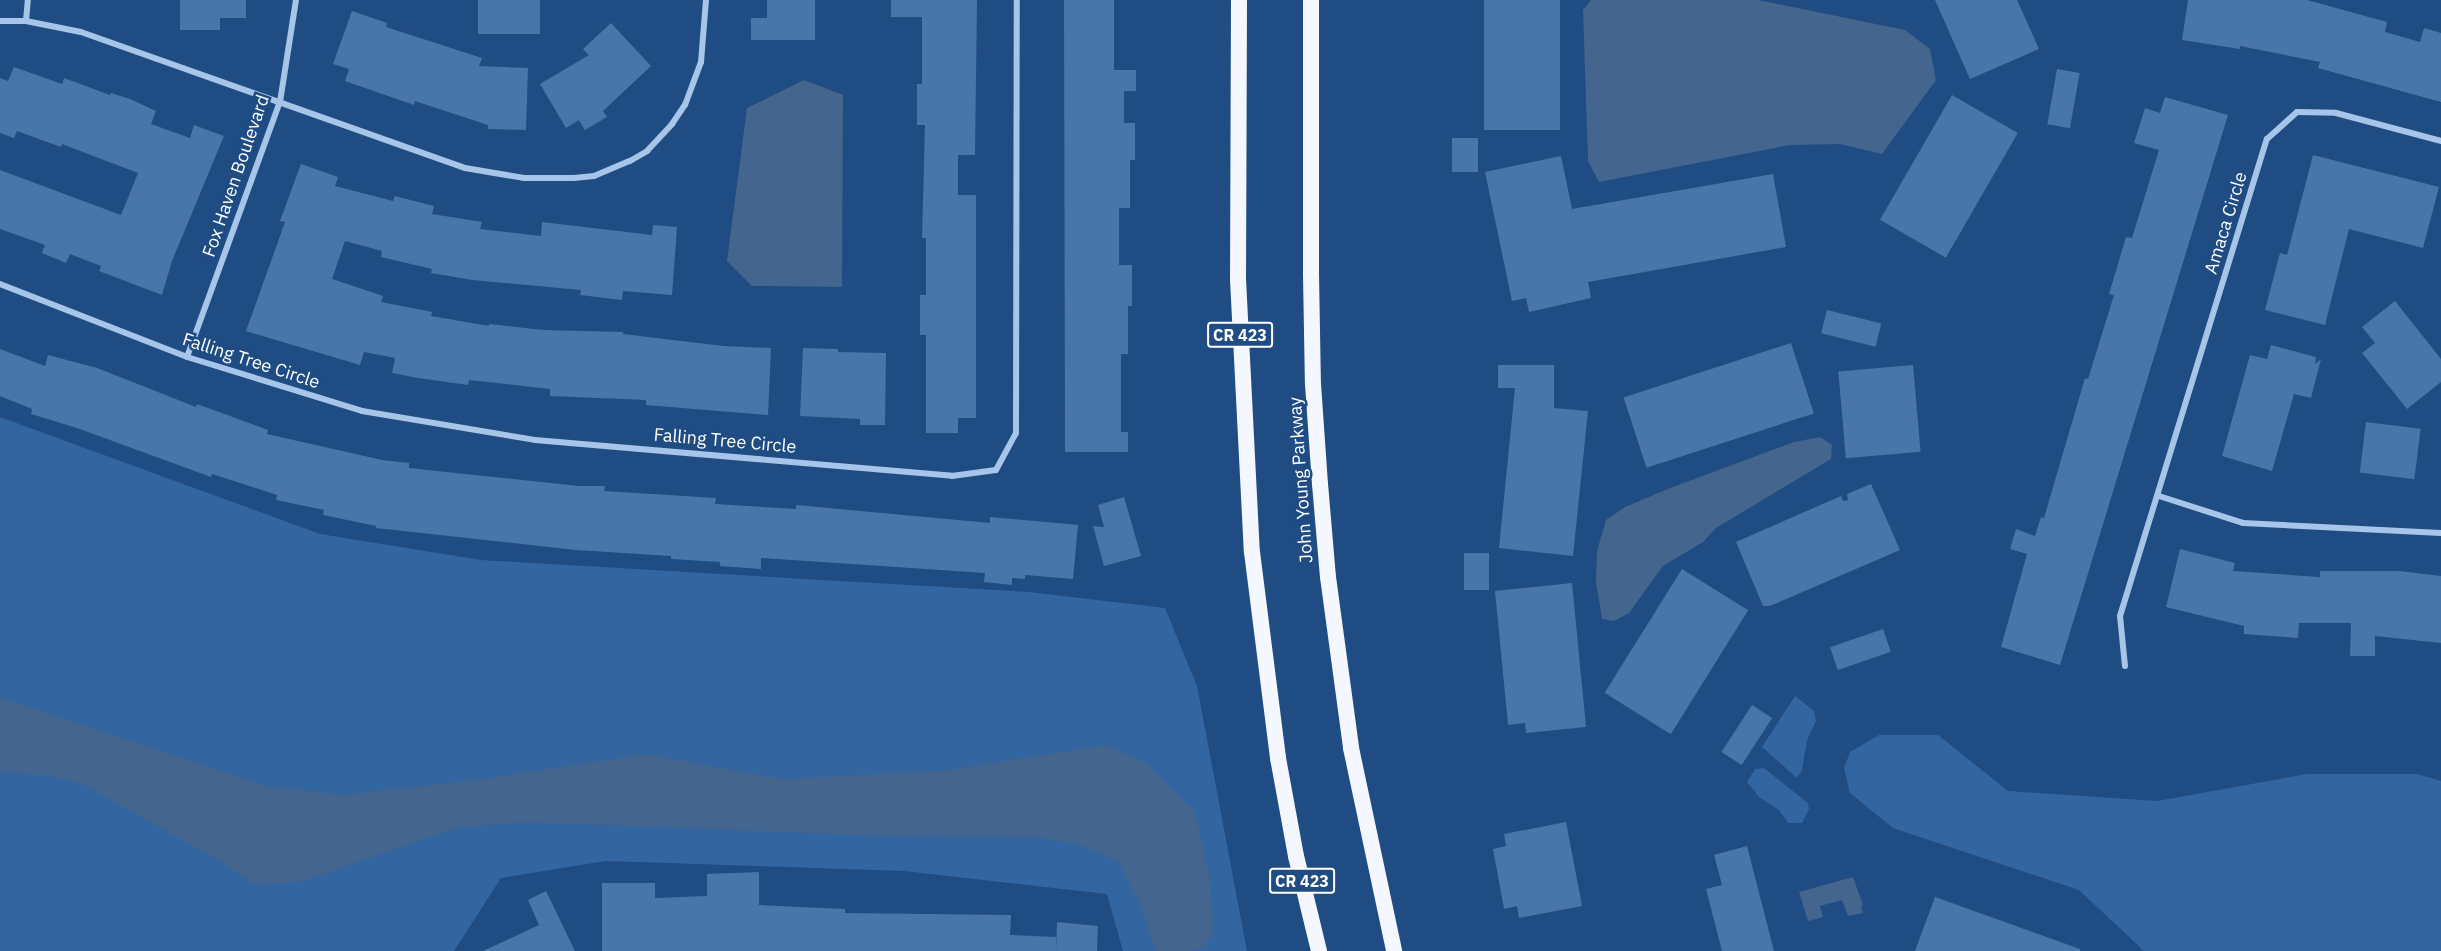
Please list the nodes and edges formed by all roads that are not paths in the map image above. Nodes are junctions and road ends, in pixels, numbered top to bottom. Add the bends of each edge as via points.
1 (28, 0) edge
2 (296, 0) edge
3 (706, 0) edge
4 (1017, 0) edge
5 (1239, 0) edge
6 (1311, 0) edge
7 (0, 21) edge
8 (26, 21) junction
9 (279, 102) junction
10 (2441, 141) edge
11 (0, 284) edge
12 (187, 357) junction
13 (2159, 496) junction
14 (2441, 533) edge
15 (2125, 666) dead end
16 (1318, 951) edge
17 (1394, 951) edge

1 - 8 street
2 - 9 street, Fox Haven Boulevard
3 - 9 street via 701,62 685,105 647,151 594,176 524,178 465,168
4 - 12 street, Falling Tree Circle via 1016,433 996,470 952,476 535,440 362,411
5 - 16 highway, CR 423 via 1238,279 1252,552 1278,758
6 - 17 highway, John Young Parkway via 1311,274 1328,577 1351,748
7 - 8 street
8 - 9 street via 81,32
9 - 12 street, Fox Haven Boulevard
10 - 13 street, Amaca Circle via 2326,112 2297,112 2267,139
11 - 12 street, Falling Tree Circle
13 - 14 street via 2243,523
13 - 15 street, Amaca Circle via 2120,616

